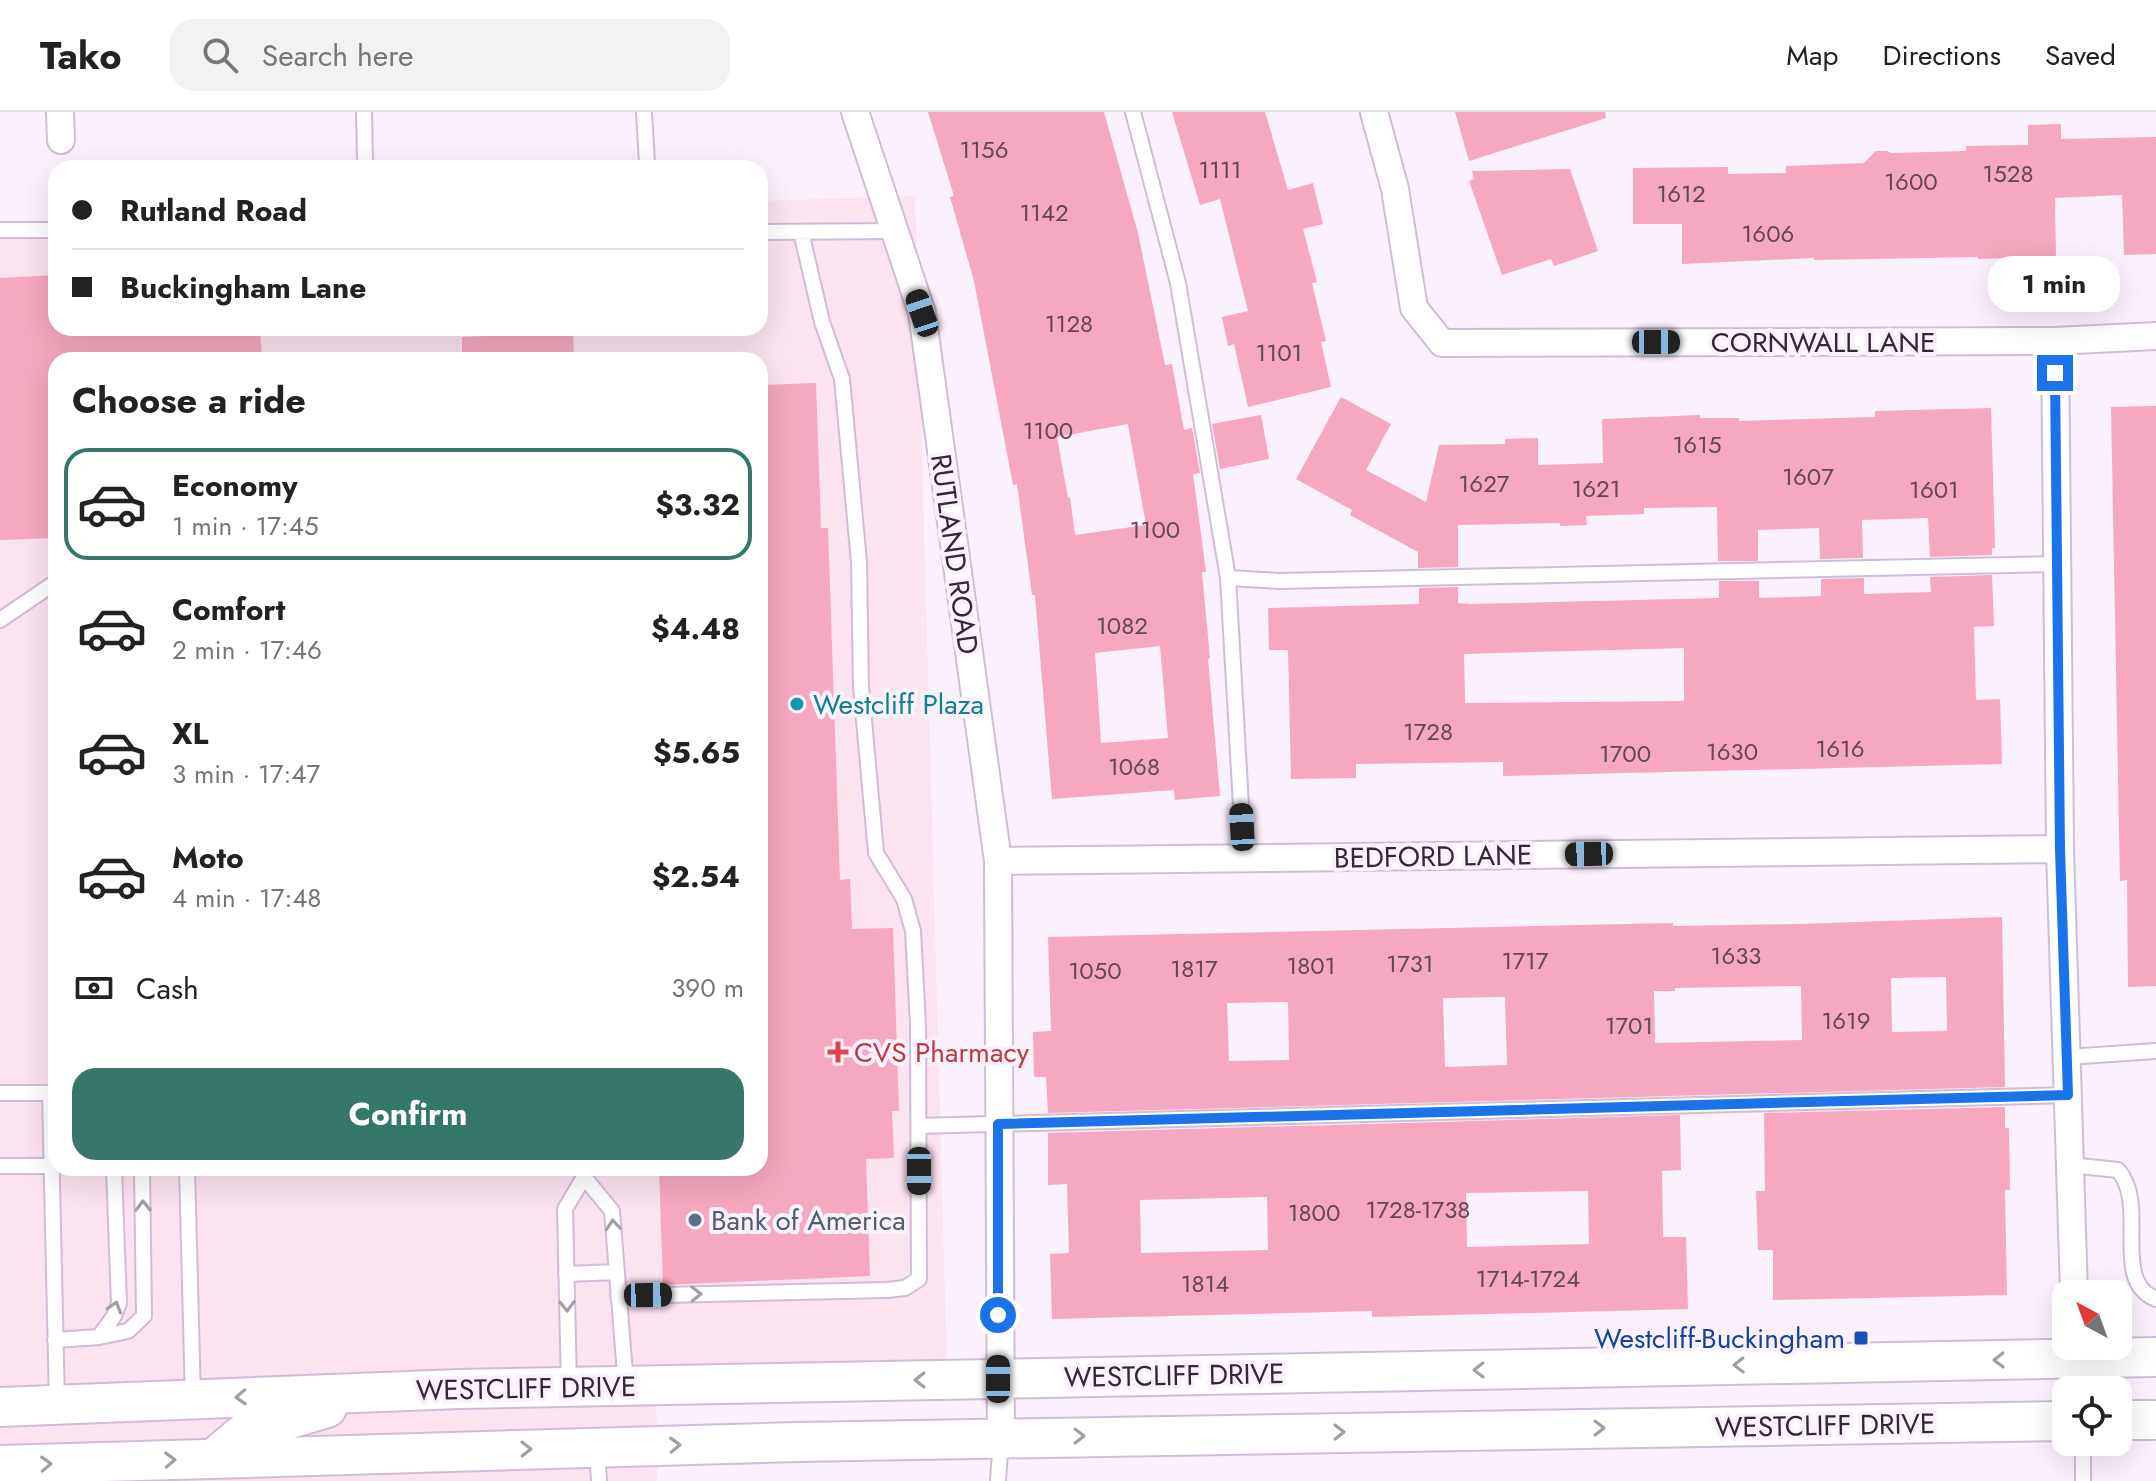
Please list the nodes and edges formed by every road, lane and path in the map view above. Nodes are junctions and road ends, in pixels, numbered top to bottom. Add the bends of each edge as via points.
1 (60, 112) edge
2 (364, 112) edge
3 (644, 112) edge
4 (855, 112) edge
5 (1133, 112) edge
6 (1374, 112) edge
7 (61, 140) dead end
8 (365, 158) dead end
9 (647, 160) edge
10 (0, 230) edge
11 (48, 230) edge
12 (895, 231) junction
13 (768, 232) edge
14 (801, 232) junction
15 (2156, 336) edge
16 (2055, 341) junction
17 (2057, 564) junction
18 (1228, 578) junction
19 (48, 587) edge
20 (0, 620) edge
21 (2060, 849) junction
22 (1244, 858) junction
23 (998, 861) junction
24 (2156, 1051) edge
25 (2067, 1057) junction
26 (0, 1093) edge
27 (48, 1093) edge
28 (2068, 1095) junction
29 (998, 1124) junction
30 (919, 1126) junction
31 (2070, 1165) junction
32 (0, 1166) edge
33 (48, 1166) edge
34 (54, 1176) edge
35 (114, 1176) edge
36 (142, 1176) edge
37 (187, 1176) edge
38 (582, 1176) edge
39 (586, 1176) edge
40 (617, 1272) junction
41 (566, 1274) junction
42 (2074, 1280) edge
43 (618, 1296) junction
44 (2156, 1299) edge
45 (99, 1337) junction
46 (55, 1340) junction
47 (2156, 1357) edge
48 (2078, 1365) edge
49 (998, 1379) junction
50 (598, 1387) junction
51 (380, 1392) junction
52 (193, 1399) junction
53 (57, 1404) junction
54 (0, 1407) edge
55 (2132, 1420) edge
56 (2156, 1420) edge
57 (2052, 1421) edge
58 (1001, 1438) junction
59 (2083, 1456) edge
60 (215, 1464) junction
61 (598, 1464) edge
62 (0, 1465) edge
63 (998, 1481) edge
64 (2083, 1481) edge

1 - 7 street
2 - 8 lane
3 - 9 lane
4 - 12 street, RUTLAND ROAD
5 - 18 lane via 1178,283
6 - 16 street, CORNWALL LANE via 1395,189 1414,308 1442,343
10 - 11 lane
12 - 14 lane
12 - 23 street, RUTLAND ROAD via 922,313
13 - 14 lane
14 - 30 lane via 842,379 876,853 904,899 913,931
15 - 16 street, CORNWALL LANE
16 - 17 street
17 - 18 lane via 1295,581
17 - 21 street
18 - 22 lane
19 - 20 lane
21 - 22 street, BEDFORD LANE
21 - 25 street
22 - 23 street, BEDFORD LANE
23 - 29 street, RUTLAND ROAD
24 - 25 lane
25 - 28 street
26 - 27 lane
28 - 29 lane
28 - 31 street
29 - 30 lane
29 - 49 street, RUTLAND ROAD
43 -> 30 lane via 896,1290 916,1283
31 - 42 street
31 - 44 lane via 2118,1170 2125,1178 2132,1199 2136,1280
32 - 33 lane
34 - 46 lane
45 -> 35 lane via 119,1303
45 -> 36 lane via 128,1331 144,1316
37 - 52 lane
38 - 41 lane via 565,1209
40 -> 39 lane via 612,1211
40 - 41 lane
40 - 43 lane
41 -> 50 lane
43 - 50 lane
45 - 46 lane
46 - 53 lane
47 - 48 street, WESTCLIFF DRIVE
48 -> 49 street, WESTCLIFF DRIVE
49 -> 50 street, WESTCLIFF DRIVE
49 - 58 street, RUTLAND ROAD
50 - 51 street, WESTCLIFF DRIVE
50 - 61 street
51 -> 52 street, WESTCLIFF DRIVE
51 - 60 street via 245,1432
52 - 53 street, WESTCLIFF DRIVE
53 - 54 street, WESTCLIFF DRIVE
55 - 56 street
58 -> 57 street, WESTCLIFF DRIVE
61 -> 58 street, WESTCLIFF DRIVE
58 - 63 lane
59 - 64 lane
60 -> 61 street, WESTCLIFF DRIVE
62 -> 60 street, WESTCLIFF DRIVE

